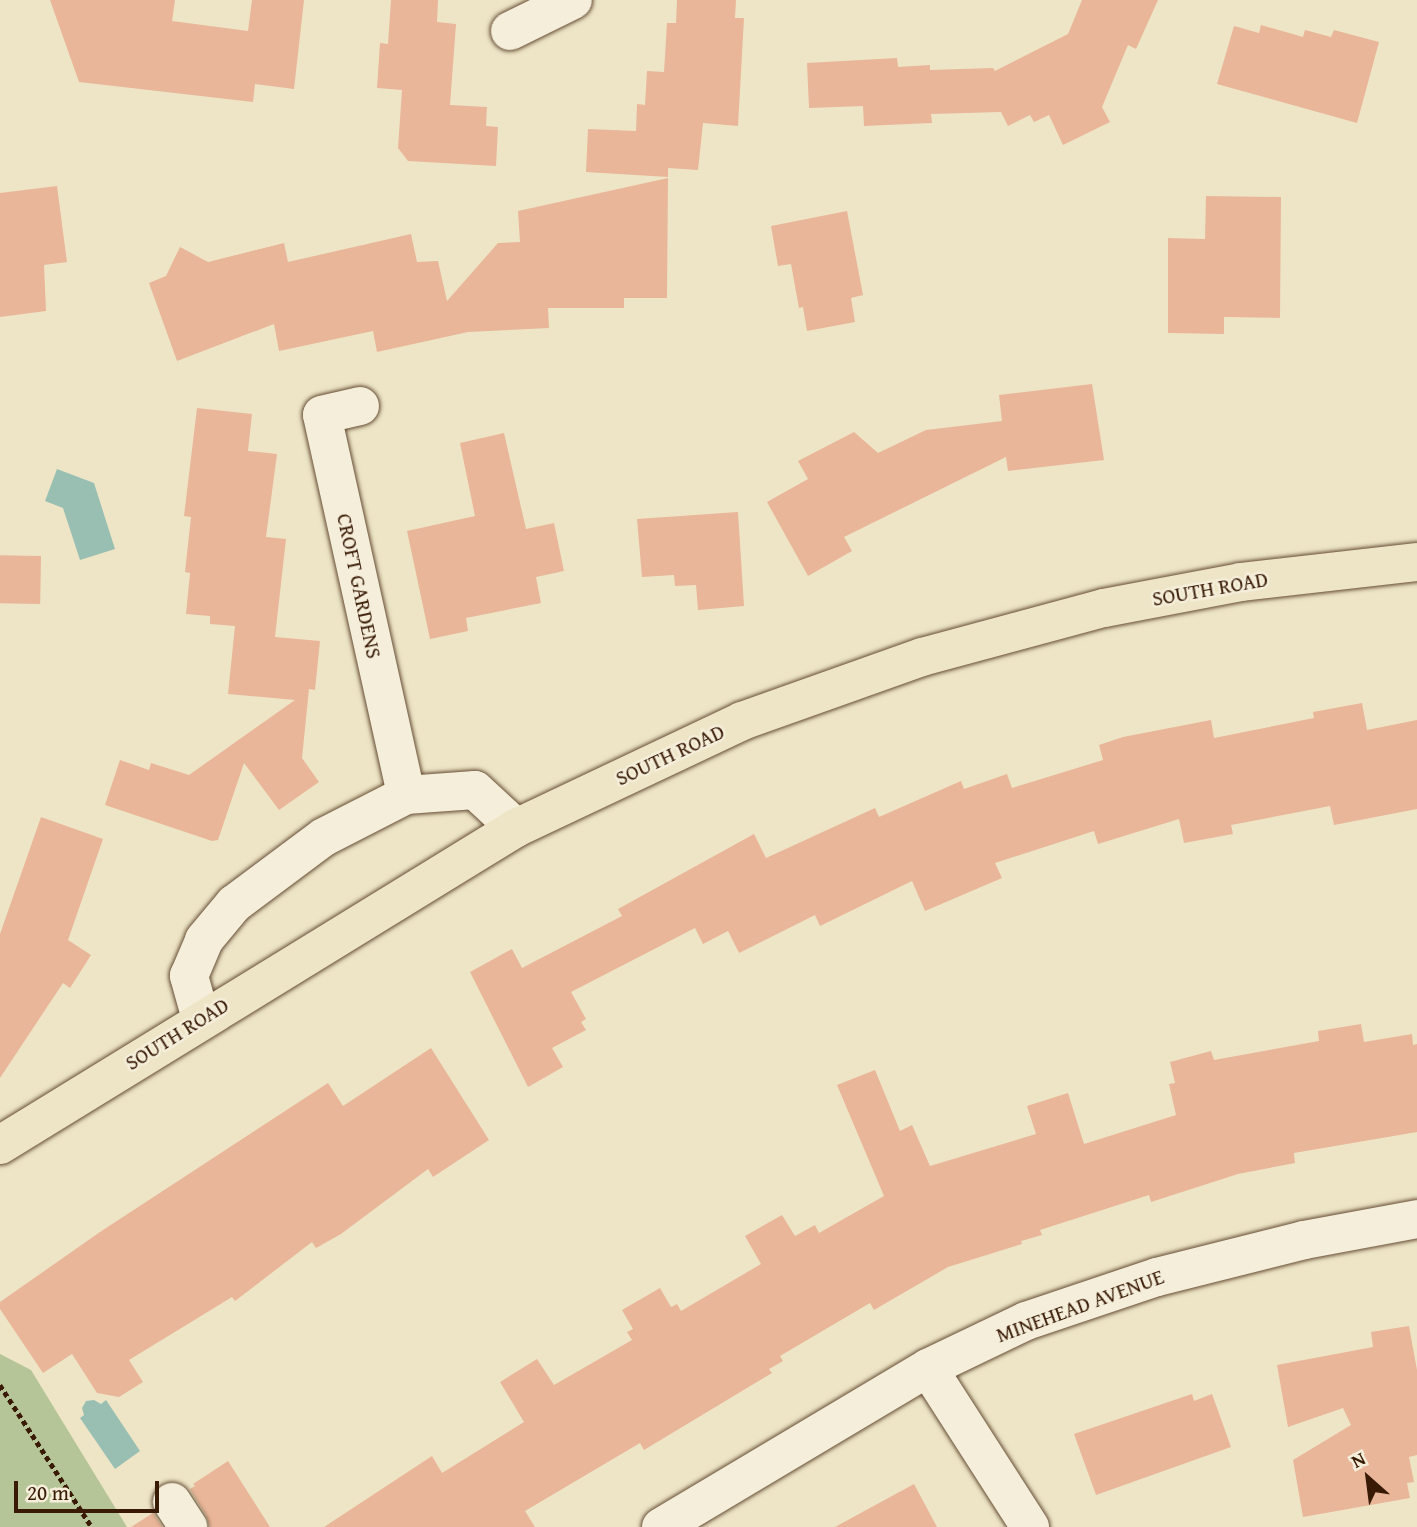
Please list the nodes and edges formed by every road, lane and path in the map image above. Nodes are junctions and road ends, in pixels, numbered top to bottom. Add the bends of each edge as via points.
1 (573, 0) edge
2 (510, 31) dead end
3 (360, 406) dead end
4 (1417, 562) edge
5 (406, 795) junction
6 (516, 828) junction
7 (201, 1019) junction
8 (0, 1145) edge
9 (1417, 1219) edge
10 (928, 1368) junction
11 (0, 1385) edge
12 (92, 1527) edge
13 (661, 1527) edge
14 (1030, 1527) edge

1 - 2 street
3 - 5 street, CROFT GARDENS via 321,415
4 - 6 main road, SOUTH ROAD via 1241,582 1154,598 922,657 742,721
5 - 6 street via 475,790
5 - 7 street via 324,837 234,904 204,940 189,976
6 - 7 main road, SOUTH ROAD
7 - 8 main road, SOUTH ROAD
9 - 10 street, MINEHEAD AVENUE via 1304,1240 1157,1277 1026,1321
10 - 13 street, MINEHEAD AVENUE
10 - 14 street
11 - 12 path

